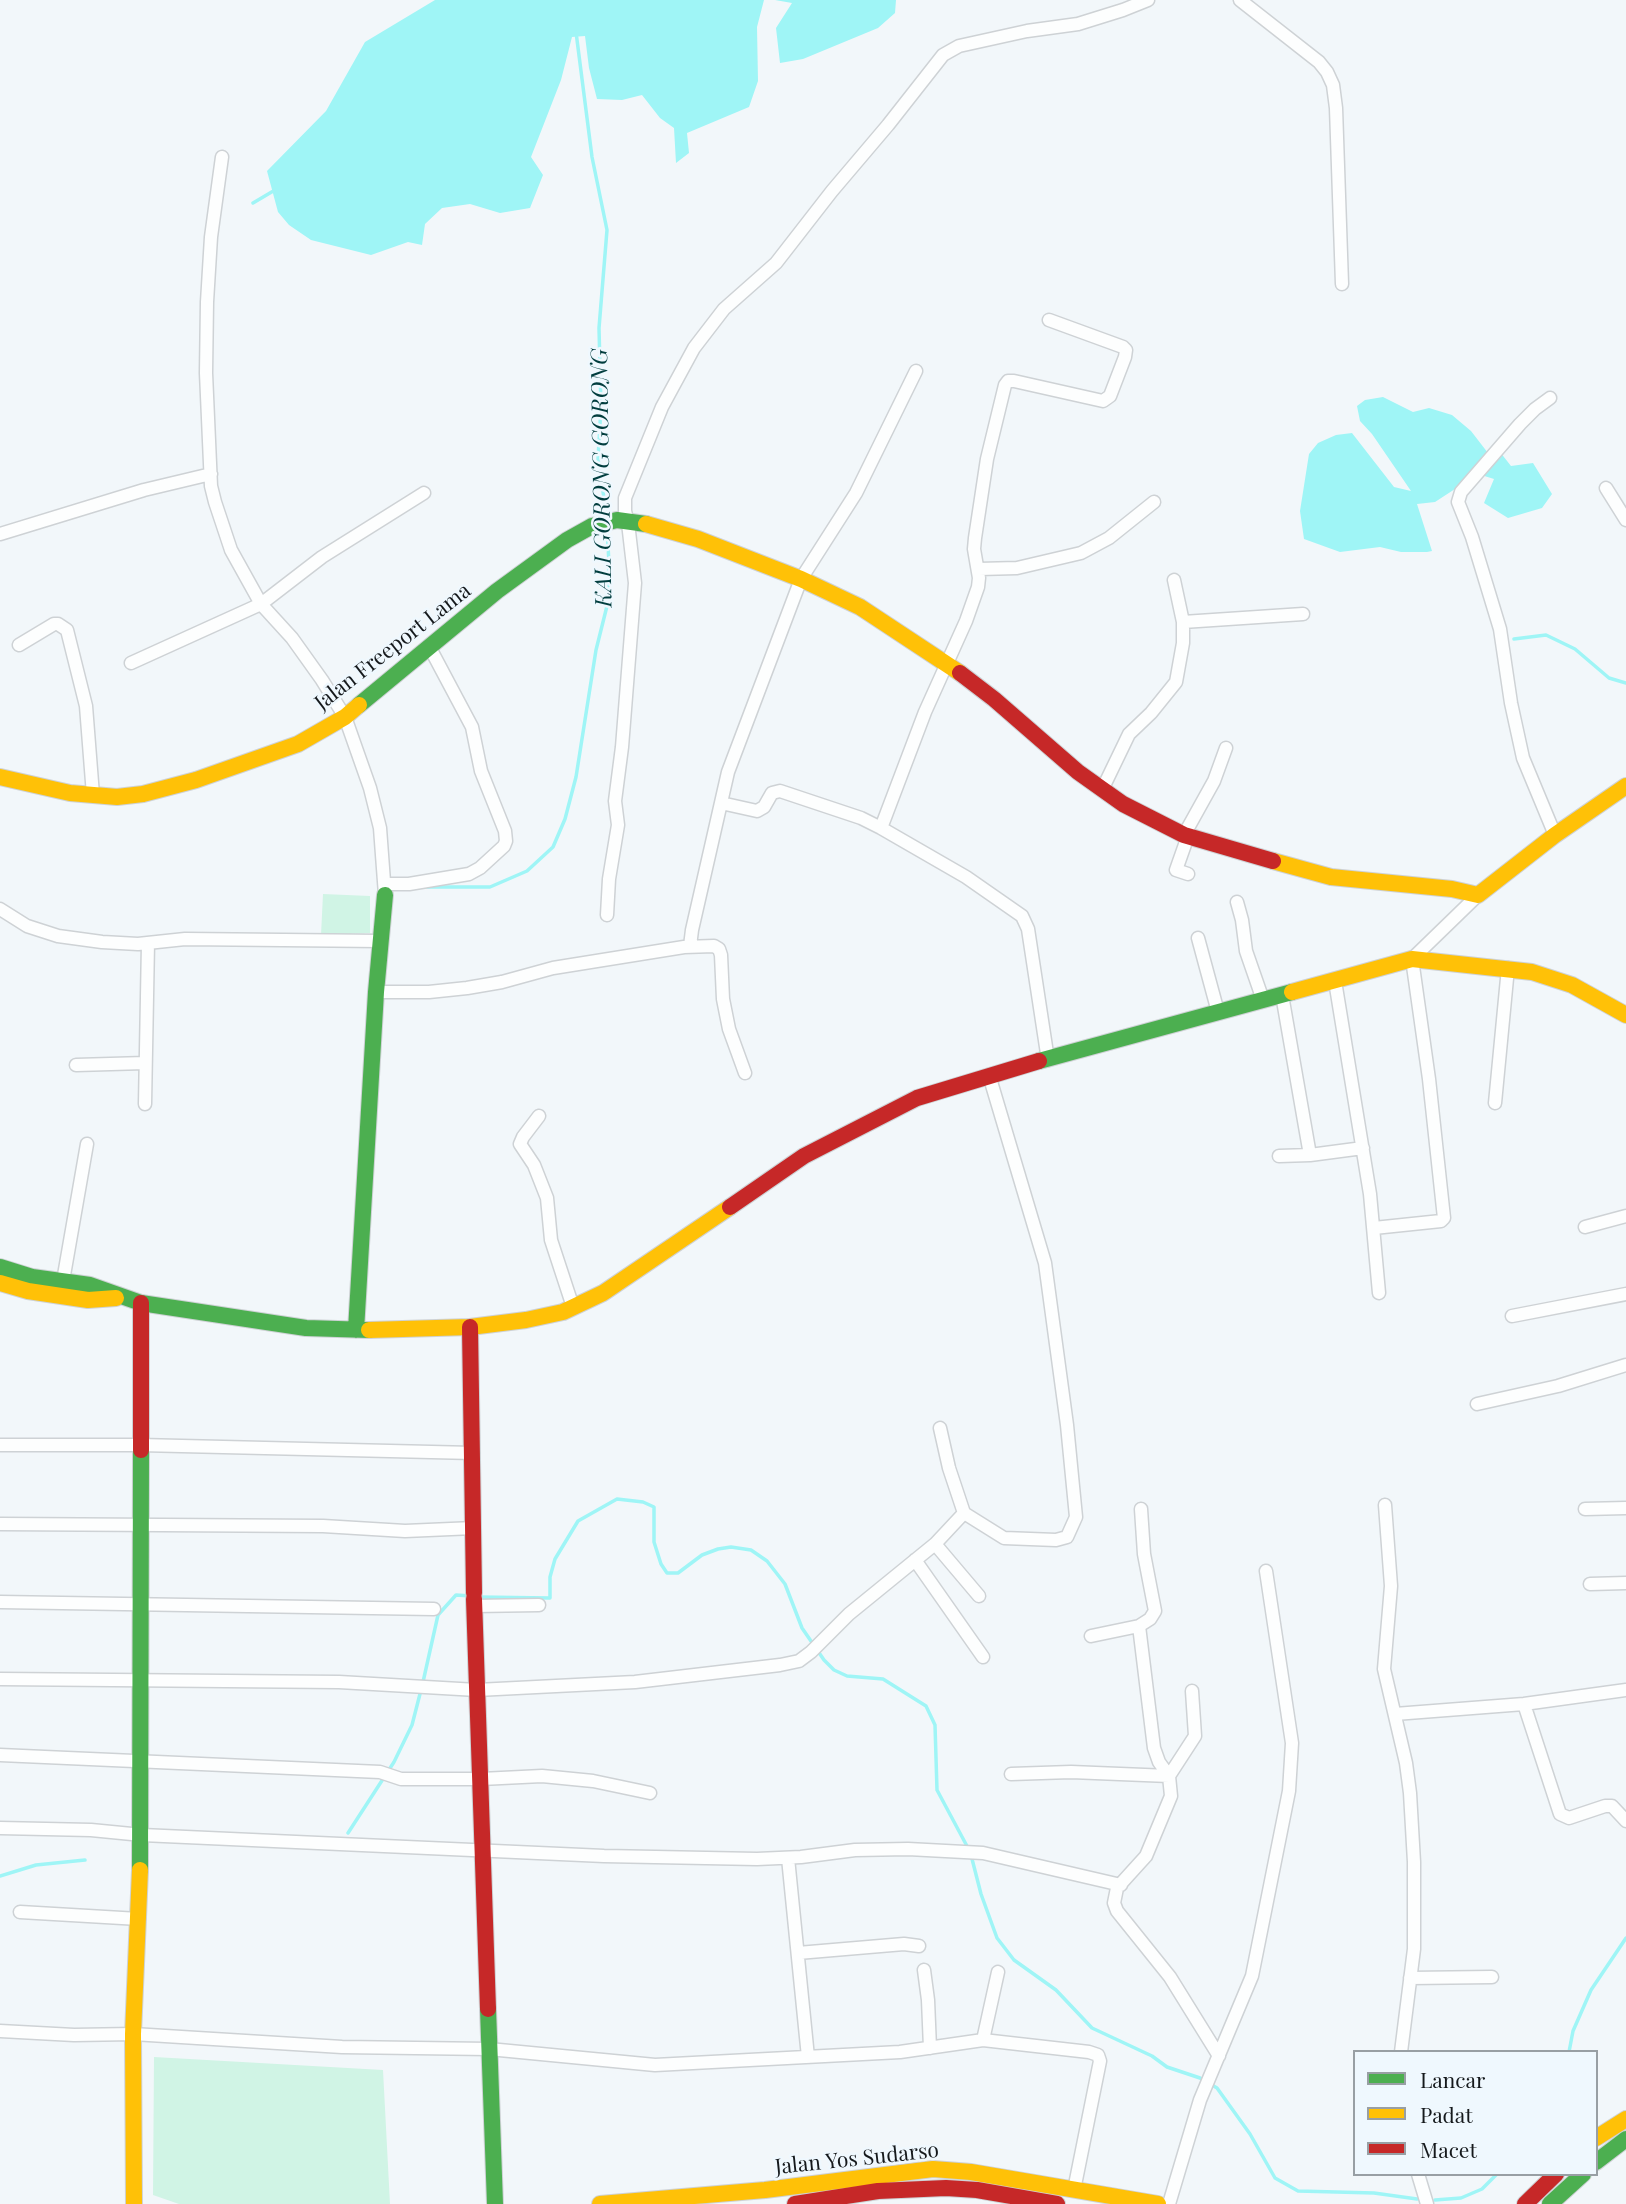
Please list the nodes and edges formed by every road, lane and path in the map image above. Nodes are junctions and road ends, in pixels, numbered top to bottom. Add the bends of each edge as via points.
1 (1148, 0) edge
2 (1240, 0) edge
3 (222, 157) dead end
4 (1342, 284) dead end
5 (1049, 320) dead end
6 (916, 371) dead end
7 (1550, 397) dead end
8 (211, 480) junction
9 (1606, 488) dead end
10 (424, 493) dead end
11 (1154, 502) dead end
12 (1626, 520) edge
13 (623, 521) junction
14 (0, 534) edge
15 (979, 569) junction
16 (801, 579) junction
17 (1174, 580) dead end
18 (261, 604) junction
19 (1303, 614) dead end
20 (1183, 622) junction
21 (19, 645) dead end
22 (430, 648) junction
23 (131, 663) dead end
24 (946, 663) junction
25 (345, 717) junction
26 (1226, 748) dead end
27 (0, 777) edge
28 (1626, 786) edge
29 (1102, 790) junction
30 (93, 795) junction
31 (721, 803) junction
32 (881, 828) junction
33 (1186, 835) junction
34 (1555, 835) junction
35 (1188, 874) dead end
36 (385, 889) junction
37 (1478, 895) junction
38 (1237, 902) dead end
39 (0, 909) edge
40 (607, 915) dead end
41 (1198, 937) dead end
42 (381, 941) junction
43 (148, 943) junction
44 (690, 946) junction
45 (1412, 960) junction
46 (1507, 968) junction
47 (1335, 981) junction
48 (376, 992) junction
49 (1282, 995) junction
50 (1263, 1000) junction
51 (1218, 1013) junction
52 (1626, 1015) edge
53 (1048, 1060) junction
54 (145, 1063) junction
55 (76, 1065) dead end
56 (745, 1073) dead end
57 (989, 1075) junction
58 (1495, 1103) dead end
59 (145, 1104) dead end
60 (539, 1116) dead end
61 (87, 1144) dead end
62 (1363, 1148) junction
63 (1311, 1155) junction
64 (1279, 1156) dead end
65 (1626, 1216) edge
66 (1585, 1227) dead end
67 (1374, 1228) junction
68 (0, 1267) edge
69 (63, 1281) junction
70 (0, 1283) edge
71 (1379, 1293) dead end
72 (1626, 1294) edge
73 (123, 1297) junction
74 (141, 1303) junction
75 (573, 1307) junction
76 (1511, 1316) dead end
77 (470, 1327) junction
78 (356, 1330) junction
79 (1626, 1364) edge
80 (1477, 1404) dead end
81 (940, 1428) dead end
82 (0, 1445) edge
83 (140, 1445) junction
84 (473, 1453) junction
85 (1385, 1505) dead end
86 (1141, 1508) dead end
87 (1626, 1508) edge
88 (1585, 1509) dead end
89 (964, 1513) junction
90 (0, 1524) edge
91 (140, 1524) junction
92 (474, 1528) junction
93 (935, 1544) junction
94 (915, 1560) junction
95 (1266, 1572) dead end
96 (1626, 1583) edge
97 (1590, 1584) dead end
98 (979, 1596) dead end
99 (474, 1599) junction
100 (0, 1602) edge
101 (141, 1604) junction
102 (539, 1605) dead end
103 (434, 1609) dead end
104 (1139, 1626) junction
105 (1091, 1636) dead end
106 (983, 1657) dead end
107 (0, 1679) edge
108 (141, 1680) junction
109 (477, 1690) junction
110 (1626, 1690) edge
111 (1192, 1691) dead end
112 (1524, 1704) junction
113 (1395, 1714) junction
114 (0, 1755) edge
115 (141, 1761) junction
116 (1010, 1774) dead end
117 (1169, 1776) junction
118 (481, 1779) junction
119 (650, 1793) dead end
120 (1626, 1821) edge
121 (0, 1828) edge
122 (142, 1835) junction
123 (484, 1849) junction
124 (788, 1858) junction
125 (1121, 1885) junction
126 (20, 1912) dead end
127 (139, 1919) junction
128 (919, 1946) dead end
129 (798, 1953) junction
130 (924, 1970) dead end
131 (998, 1972) dead end
132 (1492, 1977) dead end
133 (1410, 1978) junction
134 (0, 2031) edge
135 (133, 2034) junction
136 (983, 2040) junction
137 (930, 2048) junction
138 (489, 2049) junction
139 (1401, 2050) edge
140 (1219, 2056) junction
141 (808, 2057) junction
142 (1626, 2119) edge
143 (1598, 2137) edge
144 (1626, 2139) edge
145 (1598, 2160) edge
146 (1419, 2176) edge
147 (1554, 2176) edge
148 (1581, 2176) edge
149 (877, 2183) junction
150 (1074, 2190) junction
151 (134, 2204) edge
152 (495, 2204) edge
153 (600, 2204) edge
154 (794, 2204) edge
155 (1056, 2204) edge
156 (1158, 2204) edge
157 (1169, 2204) edge
158 (1427, 2204) edge
159 (1525, 2204) edge
160 (1549, 2204) edge

1 - 13 street via 1078,23 959,46 943,55 776,263 724,309 694,348 662,407 627,491
2 - 4 street via 1319,62 1333,85
3 - 8 street via 206,314
5 - 15 street via 1123,347 1125,357 1110,396 1103,401 1007,381 987,458 975,538
6 - 16 street via 856,494
7 - 34 street via 1461,492 1459,508 1500,629 1523,758
8 - 14 street via 144,489
8 - 18 street via 231,550
9 - 12 street
10 - 18 street via 322,557
11 - 15 street via 1098,546 1081,553 1017,568
13 - 16 main road via 652,525
13 - 22 main road, Jalan Freeport Lama via 592,526 567,540
13 - 40 street via 635,591
15 - 24 street via 978,587
16 - 24 main road via 860,607
16 - 31 street via 734,755
17 - 20 street
18 - 23 street
18 - 25 street via 292,638
19 - 20 street
20 - 29 street via 1176,682 1129,734
21 - 30 street via 54,624 67,630 86,706
22 - 25 main road, Jalan Freeport Lama
22 - 36 street via 472,727 481,771 506,841 470,874
24 - 29 main road
24 - 32 street
25 - 30 main road, Jalan Freeport Lama via 298,744 196,780 117,797
25 - 36 street via 380,828
26 - 33 street
27 - 30 main road, Jalan Freeport Lama
28 - 34 main road
29 - 33 main road
31 - 32 street via 757,811 772,793 780,791
31 - 44 street
32 - 53 street via 1022,916 1028,929
33 - 35 street via 1177,870
33 - 37 main road via 1331,877
34 - 37 main road
36 - 42 main road
37 - 45 street
38 - 50 street via 1246,951
39 - 43 street via 27,926 66,938
41 - 51 street
42 - 43 street via 185,939
42 - 48 main road
43 - 54 street
44 - 48 street via 553,968 467,988
44 - 56 street via 719,949 727,1019
45 - 46 main road
45 - 47 main road
45 - 67 street via 1444,1214 1441,1222
46 - 52 main road via 1572,985
46 - 58 street
47 - 49 main road
47 - 62 street
48 - 78 main road
49 - 50 main road
49 - 63 street
50 - 51 main road
51 - 53 main road
53 - 57 main road
54 - 55 street
54 - 59 street
57 - 75 main road via 917,1098 804,1156 643,1267
57 - 89 street via 1045,1263 1076,1517 1067,1538 1004,1538
60 - 75 street via 520,1144 547,1198 551,1240
61 - 69 street
62 - 63 street
62 - 67 street
63 - 64 street
65 - 66 street
67 - 71 street
68 - 69 main road
69 - 73 main road
70 - 73 main road via 89,1300
72 - 76 street
73 - 74 main road
74 - 78 main road via 293,1326
74 - 83 main road
75 - 77 main road via 526,1320
77 - 78 main road
77 - 84 main road
79 - 80 street via 1558,1386
81 - 89 street
82 - 83 street
83 - 84 street
83 - 91 main road
84 - 92 main road
85 - 113 street via 1391,1586 1384,1669
86 - 104 street via 1155,1611
87 - 88 street
89 - 93 street
90 - 91 street
91 - 92 street via 405,1531
91 - 101 main road
92 - 99 main road
93 - 94 street
93 - 98 street
94 - 106 street
94 - 109 street via 799,1661 648,1681
95 - 140 street via 1292,1763 1252,1976
96 - 97 street
99 - 102 street
99 - 109 main road
100 - 101 street
101 - 103 street
101 - 108 main road
104 - 105 street
104 - 117 street via 1154,1748
107 - 108 street
108 - 109 street via 339,1682
108 - 115 main road
109 - 118 main road
110 - 112 street
111 - 117 street via 1195,1736
112 - 113 street
112 - 120 street via 1560,1814 1567,1819 1612,1806
113 - 133 street via 1413,1823 1416,1922
114 - 115 street
115 - 118 street via 380,1772 401,1779
115 - 122 main road
116 - 117 street
117 - 125 street via 1171,1796 1156,1835 1146,1856
118 - 119 street via 542,1776
118 - 123 main road
121 - 122 street
122 - 123 street
122 - 127 main road
123 - 124 street
123 - 138 main road
124 - 125 street via 883,1849 983,1853
124 - 129 street
125 - 140 street via 1114,1896 1116,1909 1170,1977
126 - 127 street
127 - 135 main road
128 - 129 street
129 - 141 street
130 - 137 street
131 - 136 street
132 - 133 street
133 - 139 street
134 - 135 street
135 - 138 street via 342,2047
135 - 151 main road
136 - 137 street
136 - 150 street via 1098,2055
137 - 141 street
138 - 141 street via 636,2065
138 - 152 main road
140 - 157 street via 1200,2100
142 - 143 main road
144 - 145 main road
146 - 158 street
147 - 159 main road
148 - 160 main road
149 - 150 main road, Jalan Yos Sudarso via 922,2170 956,2170
149 - 153 main road, Jalan Yos Sudarso
149 - 154 main road, Jalan Yos Sudarso
149 - 155 main road, Jalan Yos Sudarso via 963,2189
150 - 156 main road, Jalan Yos Sudarso

